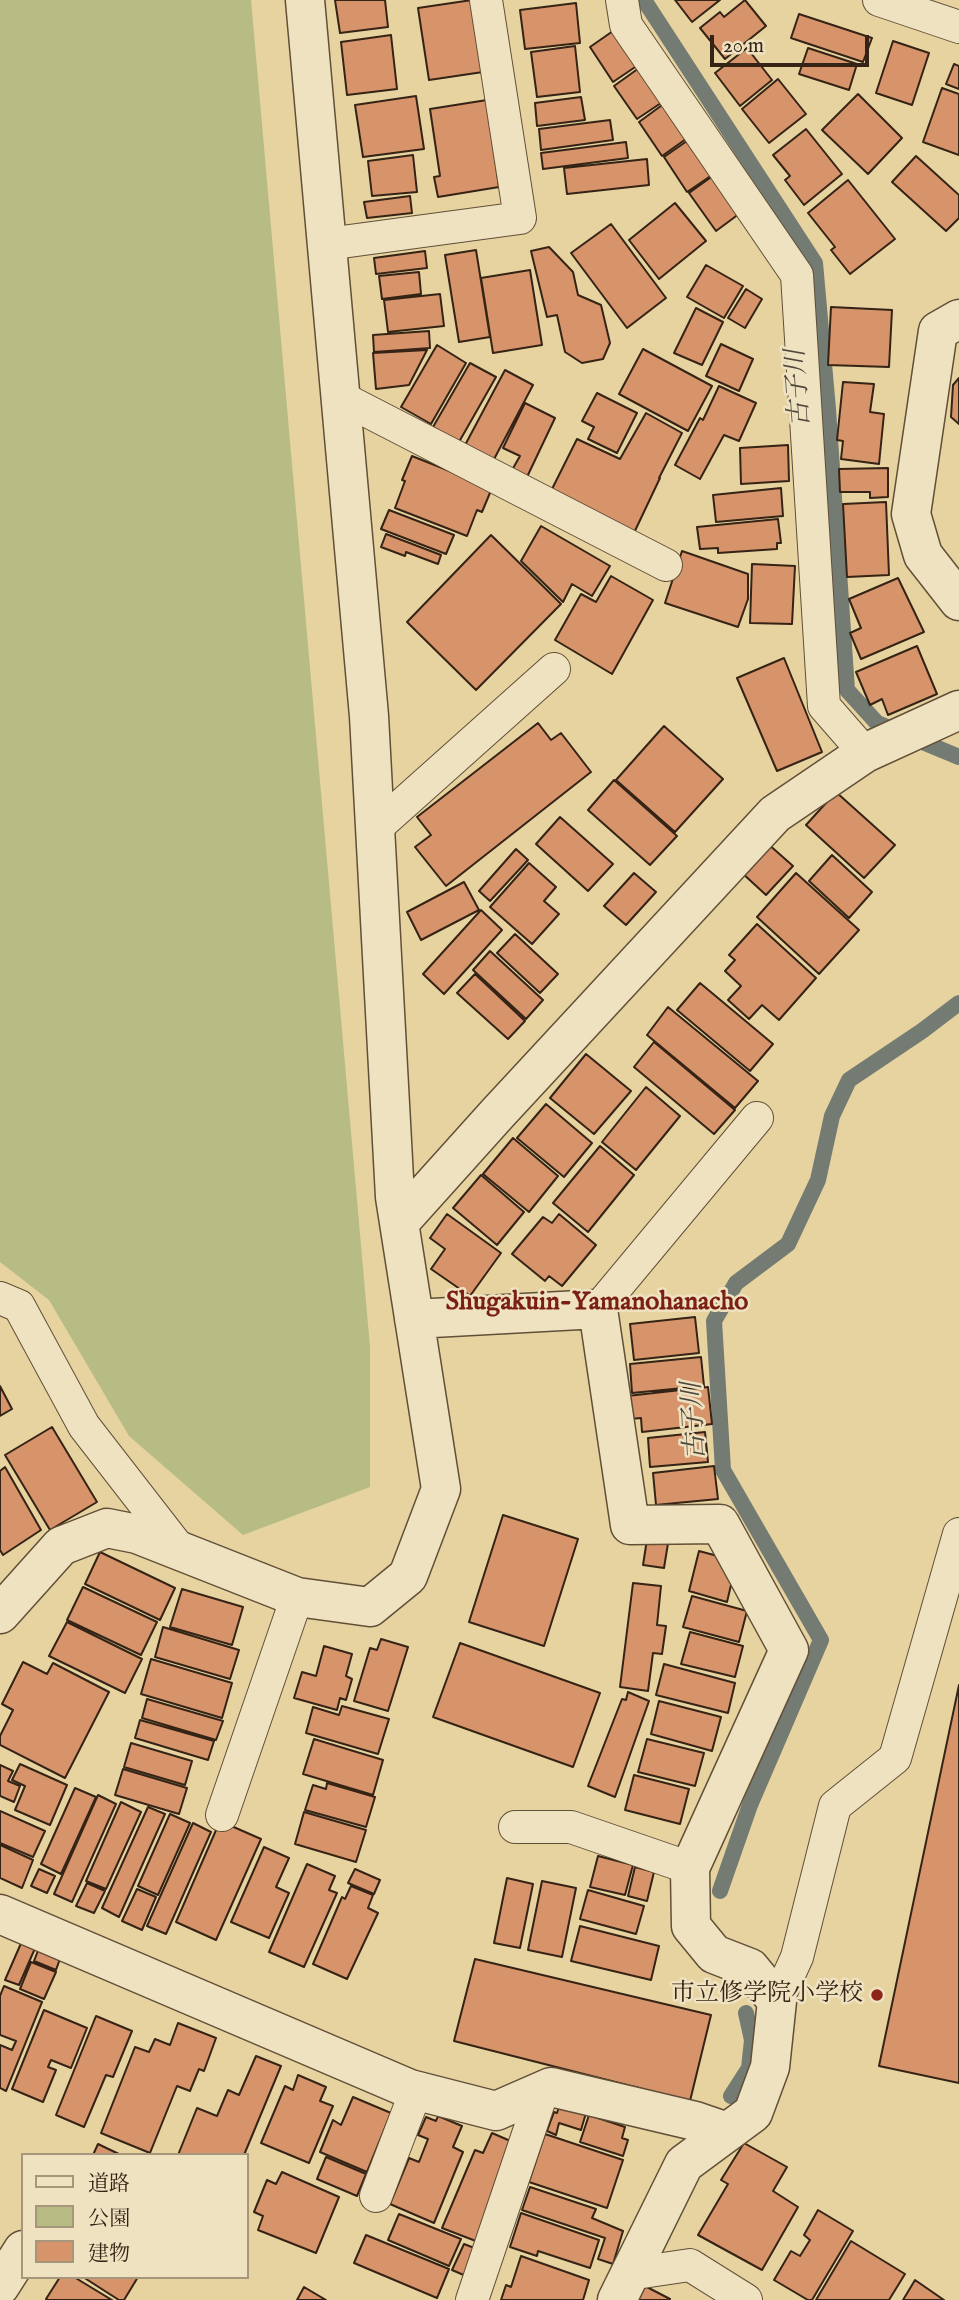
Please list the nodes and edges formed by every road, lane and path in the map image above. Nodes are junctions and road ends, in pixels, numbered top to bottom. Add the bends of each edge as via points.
1 (305, 0) edge
2 (486, 0) edge
3 (622, 0) edge
4 (879, 0) edge
5 (959, 27) edge
6 (327, 244) junction
7 (959, 319) edge
8 (340, 397) junction
9 (666, 565) dead end
10 (959, 601) edge
11 (554, 669) dead end
12 (959, 710) edge
13 (865, 752) junction
14 (376, 828) junction
15 (757, 1118) dead end
16 (399, 1223) junction
17 (0, 1298) edge
18 (598, 1309) junction
19 (414, 1319) junction
20 (959, 1534) edge
21 (181, 1551) junction
22 (297, 1597) junction
23 (0, 1614) edge
24 (222, 1815) dead end
25 (515, 1827) dead end
26 (690, 1868) junction
27 (0, 1914) edge
28 (777, 2001) junction
29 (543, 2090) junction
30 (416, 2091) junction
31 (727, 2132) junction
32 (376, 2196) dead end
33 (21, 2253) edge
34 (0, 2286) edge
35 (623, 2287) edge
36 (472, 2300) edge
37 (746, 2300) edge

1 - 6 street
2 - 6 lane via 520,218
3 - 13 lane via 626,25 797,275 824,706
4 - 5 lane
6 - 8 street
7 - 10 street via 938,331 911,514 923,555
8 - 9 lane
8 - 14 street
11 - 14 lane
12 - 13 street
13 - 16 street via 775,814
14 - 16 street
15 - 18 lane
16 - 19 street
17 - 21 lane via 19,1306 84,1426
18 - 19 street
18 - 26 street via 630,1525 720,1524 789,1650
19 - 22 street via 441,1489 408,1576 370,1607
20 - 28 lane via 895,1758 835,1806 797,1957
21 - 22 street
21 - 23 street via 107,1528 61,1546
22 - 24 lane
25 - 26 lane via 571,1827
26 - 28 street via 691,1926 714,1954 751,1968
27 - 30 street
28 - 31 street via 770,2067 753,2113
29 - 30 street via 496,2111
29 - 31 street via 551,2087
29 - 36 lane
30 - 32 lane
31 - 35 street via 684,2164
33 - 34 street
35 - 37 lane via 690,2265

